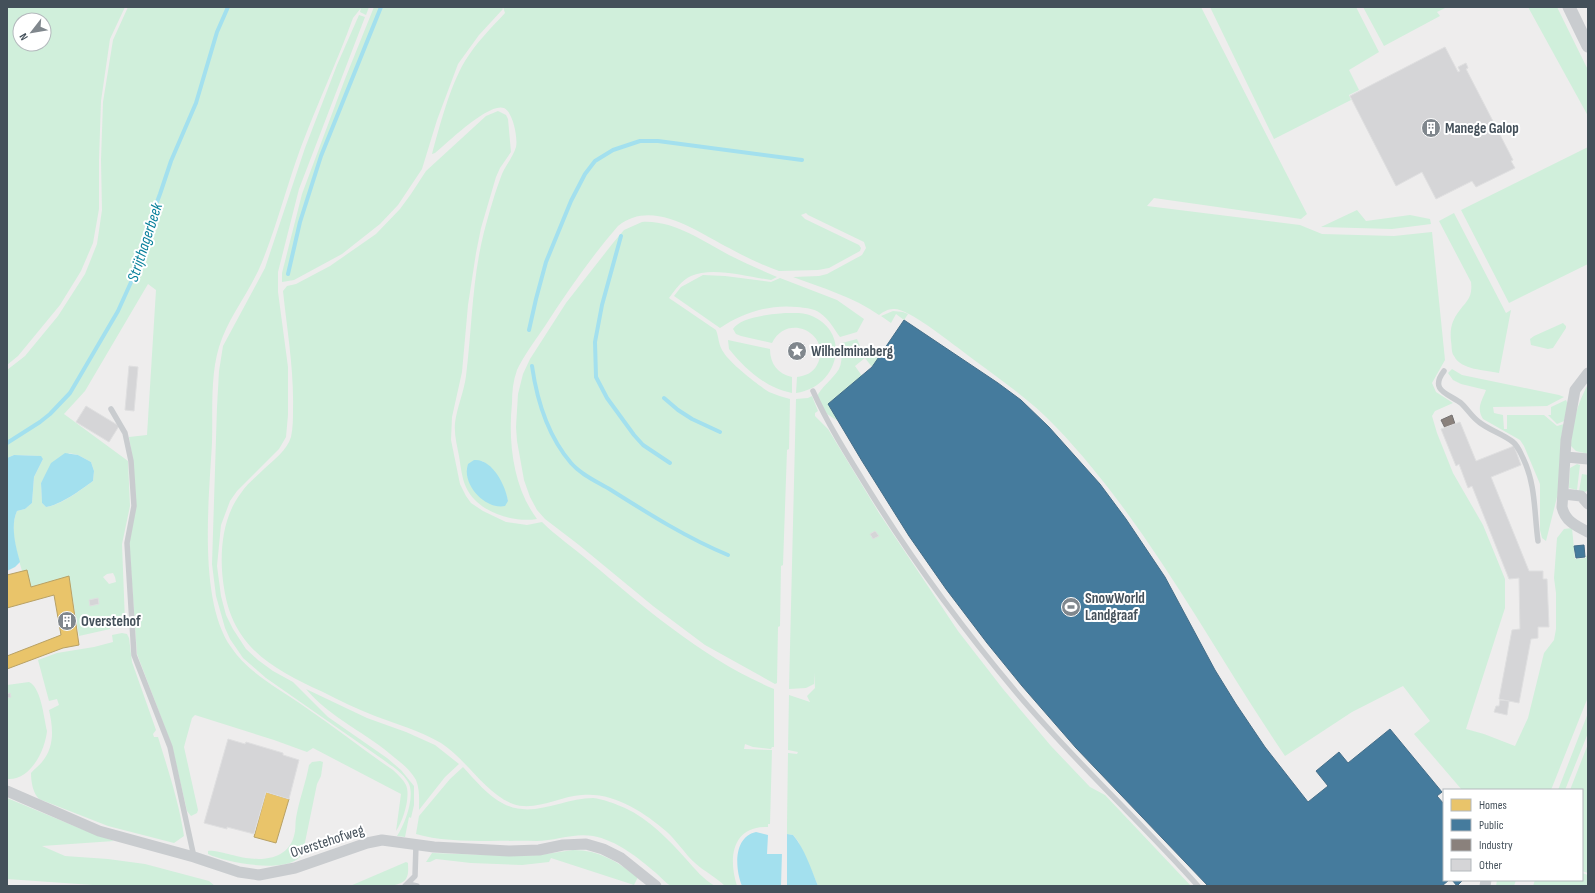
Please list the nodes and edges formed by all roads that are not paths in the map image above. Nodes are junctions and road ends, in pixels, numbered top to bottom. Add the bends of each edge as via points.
1 (1568, 7) edge
2 (1587, 40) edge
3 (1444, 371) dead end
4 (1588, 373) edge
5 (813, 391) dead end
6 (111, 409) dead end
7 (1566, 457) junction
8 (1588, 459) edge
9 (1563, 494) junction
10 (1588, 504) edge
11 (1588, 532) edge
12 (1538, 542) dead end
13 (7, 791) edge
14 (416, 845) junction
15 (194, 857) junction
16 (406, 885) edge
17 (416, 886) edge
18 (656, 886) edge
19 (1198, 886) edge

1 - 2 street
3 - 12 lane via 1439,379 1441,391 1461,404 1479,422 1514,443 1520,451 1534,489
4 - 7 street via 1575,390 1566,440
5 - 19 lane via 832,428 883,512 959,620 1021,698 1096,781
6 - 15 lane via 125,433 132,461 134,506 127,542 134,655 170,747
7 - 8 street
7 - 9 street
9 - 10 street via 1581,496
9 - 11 street via 1562,507 1565,517
13 - 15 street, Overstehofweg via 99,831
14 - 15 street, Overstehofweg via 382,840 295,868 259,875 240,872
14 - 16 lane via 415,876
14 - 18 street, Overstehofweg via 509,852 586,844 621,858
16 - 17 lane

